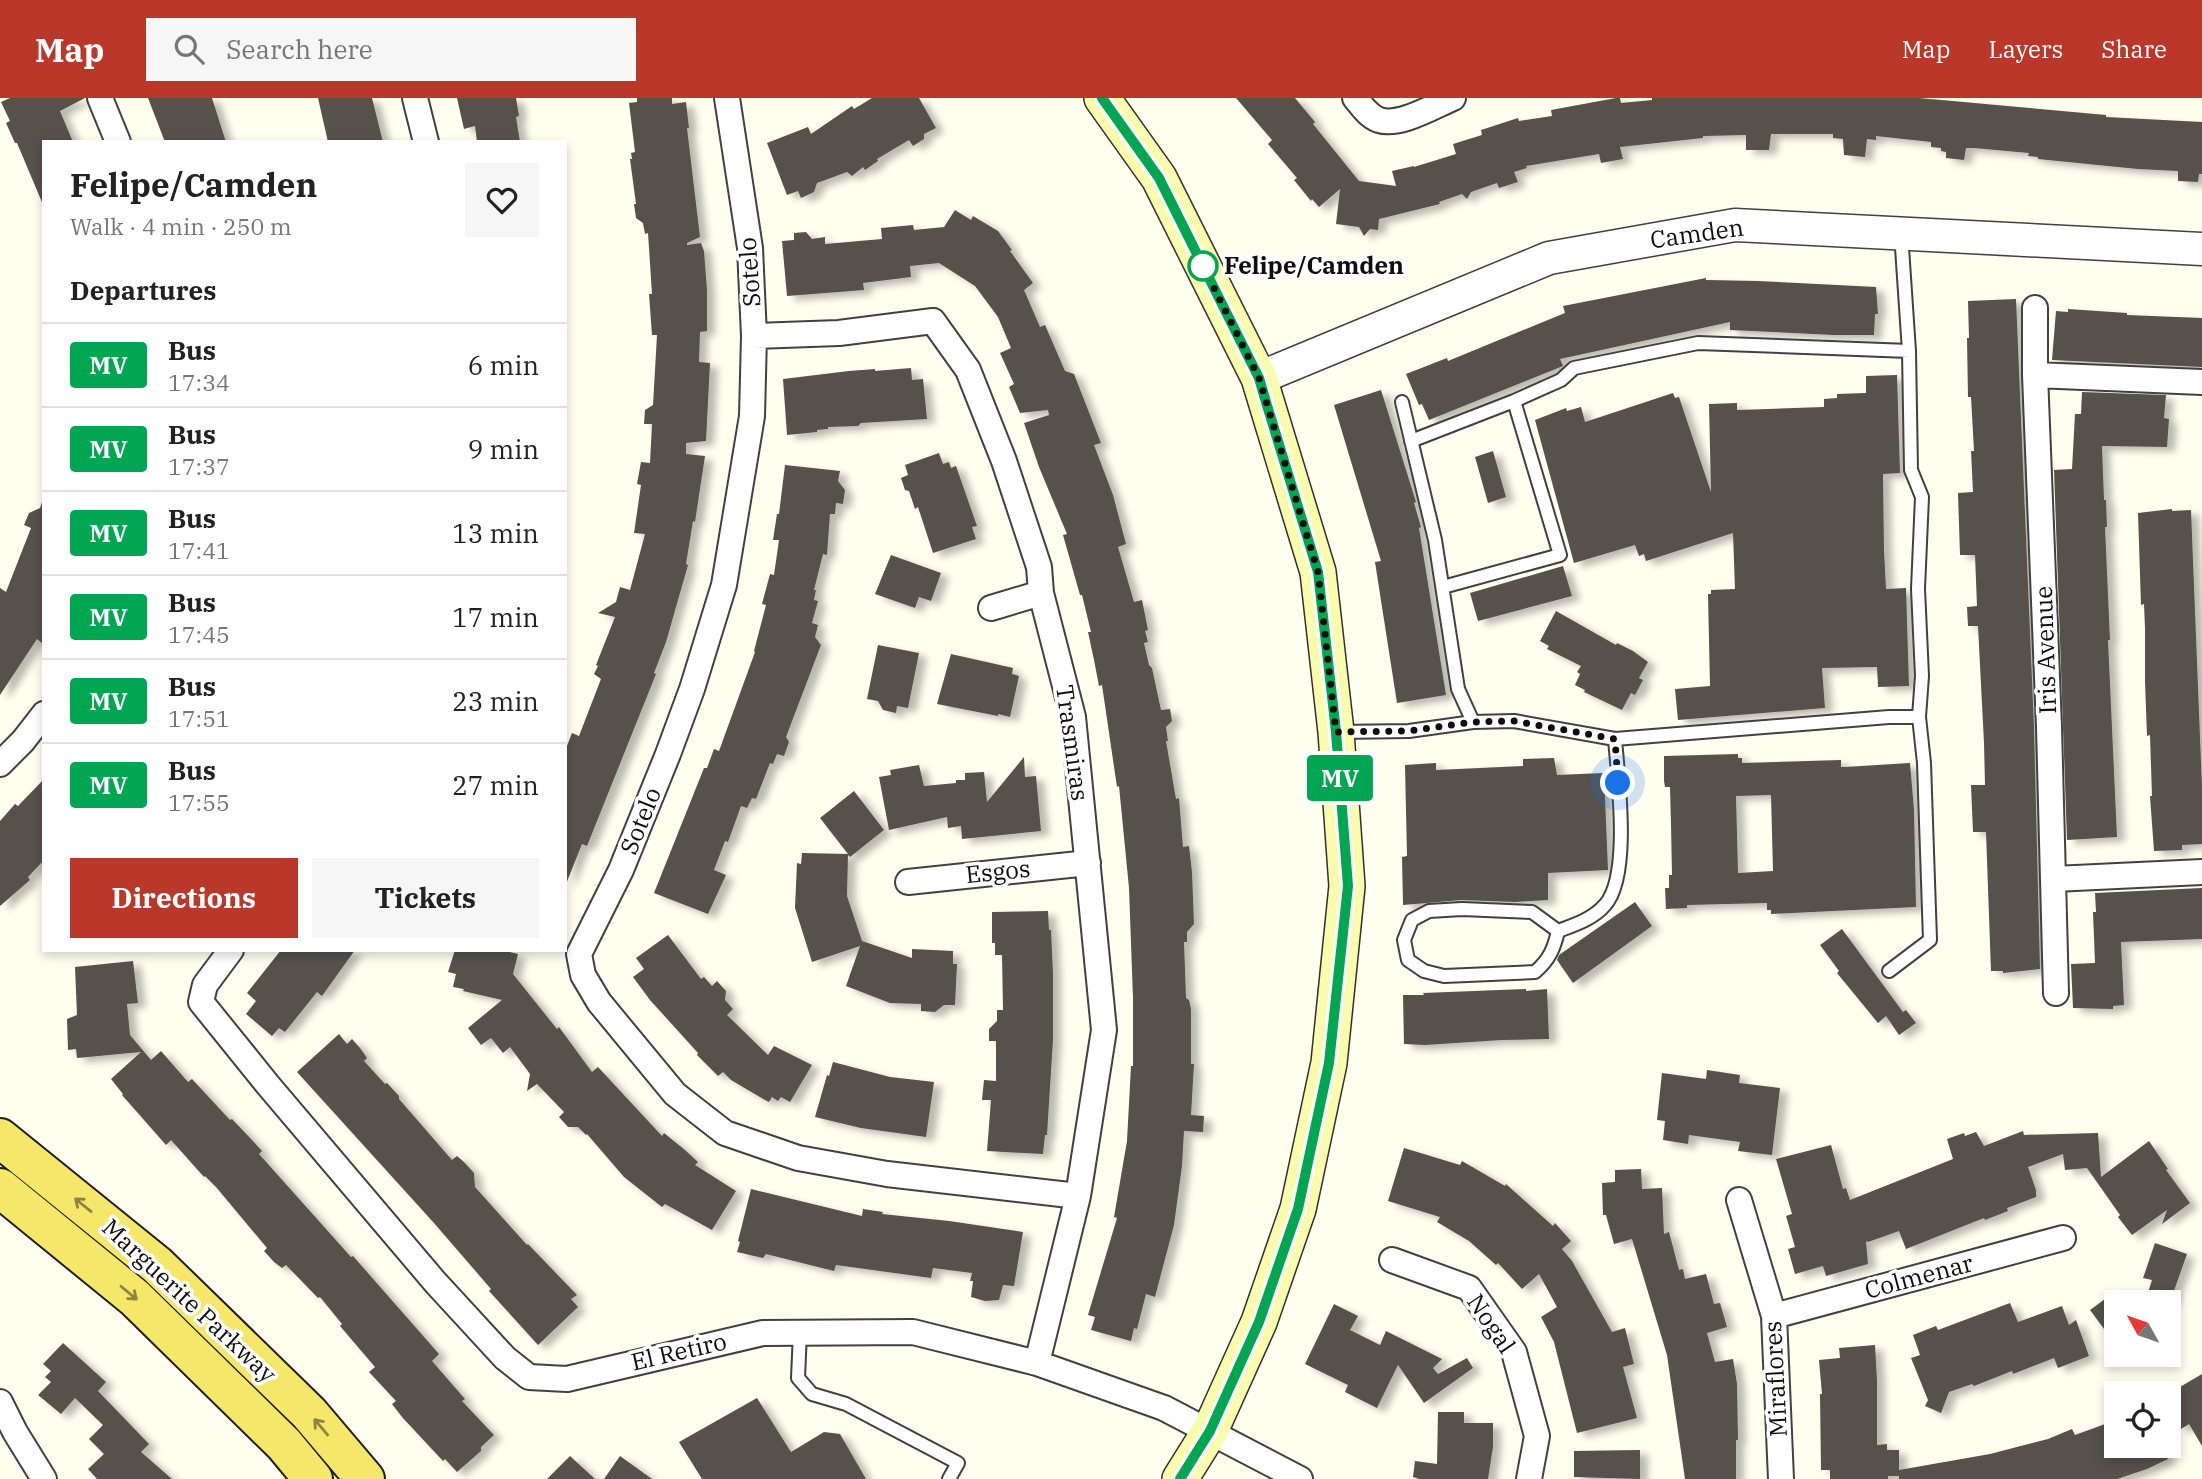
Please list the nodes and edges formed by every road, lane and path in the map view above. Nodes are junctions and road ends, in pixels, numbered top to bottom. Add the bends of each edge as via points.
1 (100, 98) edge
2 (415, 98) edge
3 (727, 98) edge
4 (1102, 98) edge
5 (1355, 98) edge
6 (1452, 98) edge
7 (117, 140) edge
8 (426, 140) edge
9 (1901, 233) junction
10 (2202, 249) edge
11 (2035, 308) dead end
12 (754, 337) junction
13 (1909, 351) junction
14 (2035, 375) junction
15 (1259, 378) junction
16 (2202, 382) edge
17 (1514, 401) junction
18 (1402, 402) dead end
19 (1411, 441) junction
20 (1443, 587) junction
21 (1041, 593) junction
22 (991, 608) dead end
23 (42, 717) edge
24 (1919, 717) junction
25 (1473, 722) junction
26 (1336, 732) junction
27 (1615, 739) junction
28 (0, 764) edge
29 (1088, 863) junction
30 (2202, 872) edge
31 (2054, 880) junction
32 (908, 882) dead end
33 (1558, 931) junction
34 (230, 952) edge
35 (1889, 971) dead end
36 (2056, 993) dead end
37 (0, 1138) edge
38 (0, 1188) edge
39 (1078, 1196) junction
40 (1739, 1200) dead end
41 (2063, 1238) dead end
42 (1392, 1260) dead end
43 (1774, 1317) junction
44 (800, 1332) junction
45 (1037, 1363) junction
46 (0, 1402) edge
47 (1210, 1431) junction
48 (44, 1479) edge
49 (313, 1479) edge
50 (365, 1479) edge
51 (949, 1479) edge
52 (1180, 1479) edge
53 (1300, 1479) edge
54 (1530, 1479) edge
55 (1781, 1479) edge

1 - 7 street
2 - 8 street
3 - 12 street, Sotelo via 750,248
4 - 15 main road via 1159,178
5 - 6 street via 1380,121 1401,120
9 - 10 street, Camden
9 - 13 lane
9 - 15 street, Camden via 1735,225 1549,258
11 - 14 street, Iris Avenue
12 - 21 street, Trasmiras via 839,333 933,321 968,370 1039,567
12 - 39 street, Sotelo via 752,416 724,585 668,754 621,870 579,954 583,975 598,1002 674,1094 725,1133 798,1158 887,1174
13 - 17 lane via 1699,343 1574,368 1561,380
13 - 24 lane via 1911,470 1922,497
14 - 16 street
14 - 31 street, Iris Avenue
15 - 26 main road via 1318,572
17 - 19 lane
17 - 20 lane via 1560,555
18 - 19 lane
19 - 20 lane
20 - 25 lane via 1458,689
21 - 22 street
21 - 29 street, Trasmiras via 1073,717
23 - 28 street
24 - 27 lane
24 - 35 lane via 1930,940
25 - 26 lane via 1409,731
25 - 27 lane via 1514,721
26 - 47 main road via 1348,886 1329,1063 1298,1209 1259,1322
27 - 33 lane via 1620,851 1615,888 1606,905
29 - 32 street, Esgos
29 - 39 street, Trasmiras via 1104,1030
30 - 31 street
31 - 36 street, Iris Avenue
33 - 33 lane via 1548,960 1535,972 1494,975 1444,976 1424,971 1408,960 1404,940 1412,920 1429,911 1462,909 1532,912
34 - 44 street, El Retiro via 205,985 201,1002 435,1282 529,1377 567,1379 763,1333
50 -> 37 main road, Marguerite Parkway via 309,1413 157,1265
38 -> 49 main road, Marguerite Parkway via 135,1298 284,1444
39 - 45 street, Trasmiras
40 - 43 street, Miraflores
41 - 43 street, Colmenar
42 - 54 street, Nogal via 1469,1288 1514,1352 1536,1436
43 - 55 street, Miraflores
44 - 45 street, El Retiro via 914,1332
44 - 51 lane via 798,1378 812,1394 846,1404 958,1463
45 - 47 street, El Retiro via 1164,1408
46 - 48 street
47 - 52 main road
47 - 53 street, El Retiro

